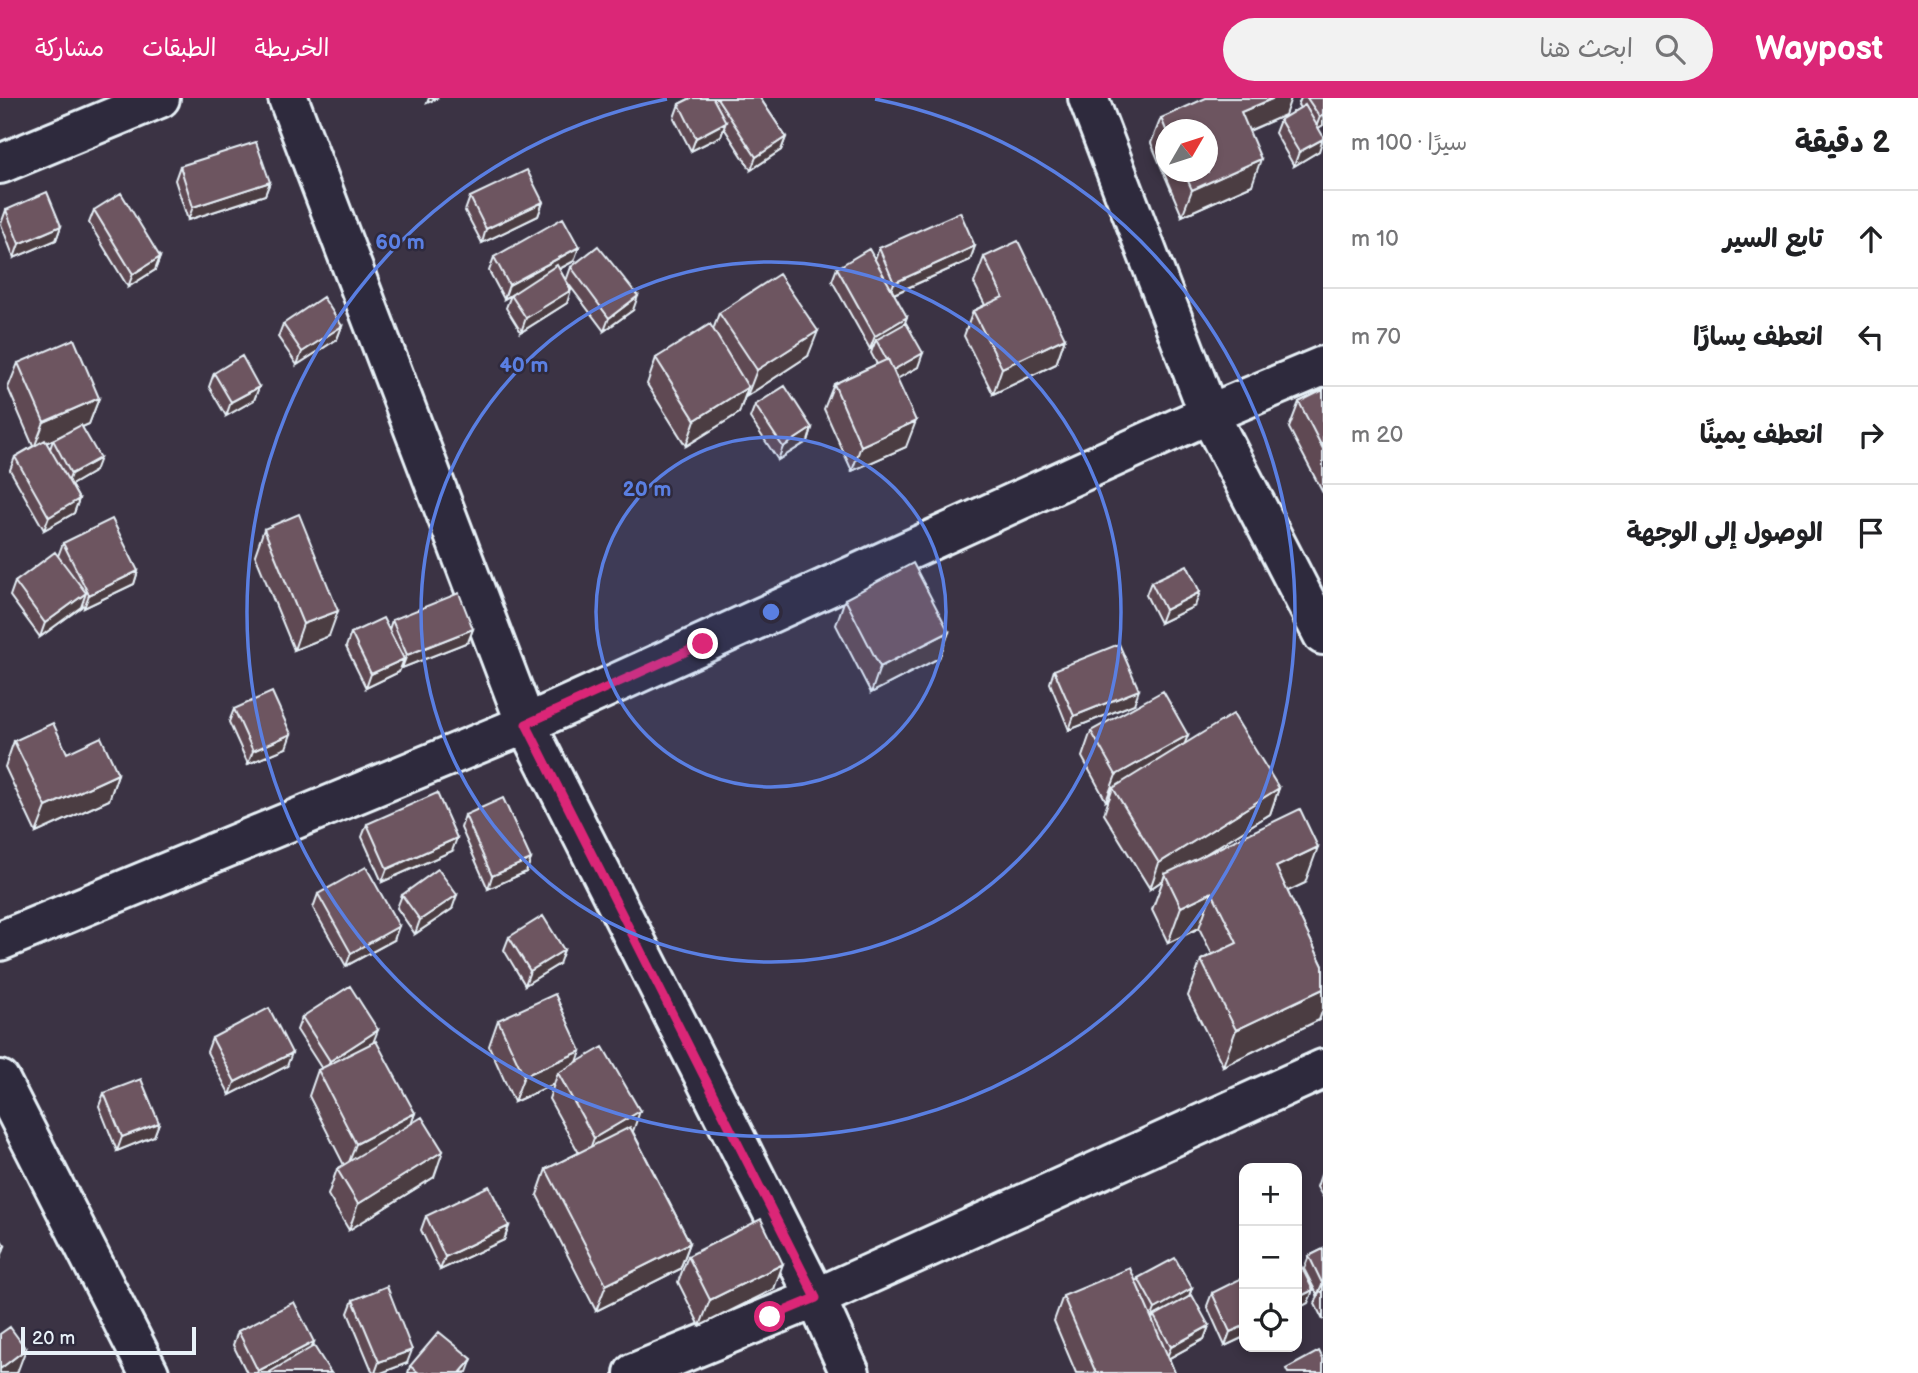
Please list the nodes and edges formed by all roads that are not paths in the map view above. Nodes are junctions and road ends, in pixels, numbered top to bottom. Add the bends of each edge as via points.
1 (160, 98) edge
2 (288, 98) edge
3 (1088, 98) edge
4 (0, 164) edge
5 (1323, 366) edge
6 (1209, 414) junction
7 (1323, 635) edge
8 (526, 724) junction
9 (0, 941) edge
10 (1323, 1069) edge
11 (0, 1080) edge
12 (816, 1298) junction
13 (149, 1373) edge
14 (634, 1373) edge
15 (850, 1373) edge

1 - 4 street
2 - 8 street
3 - 6 street
5 - 6 street
6 - 7 street
6 - 8 street
8 - 9 street
8 - 12 street
10 - 12 street
11 - 13 street
12 - 14 street
12 - 15 street

